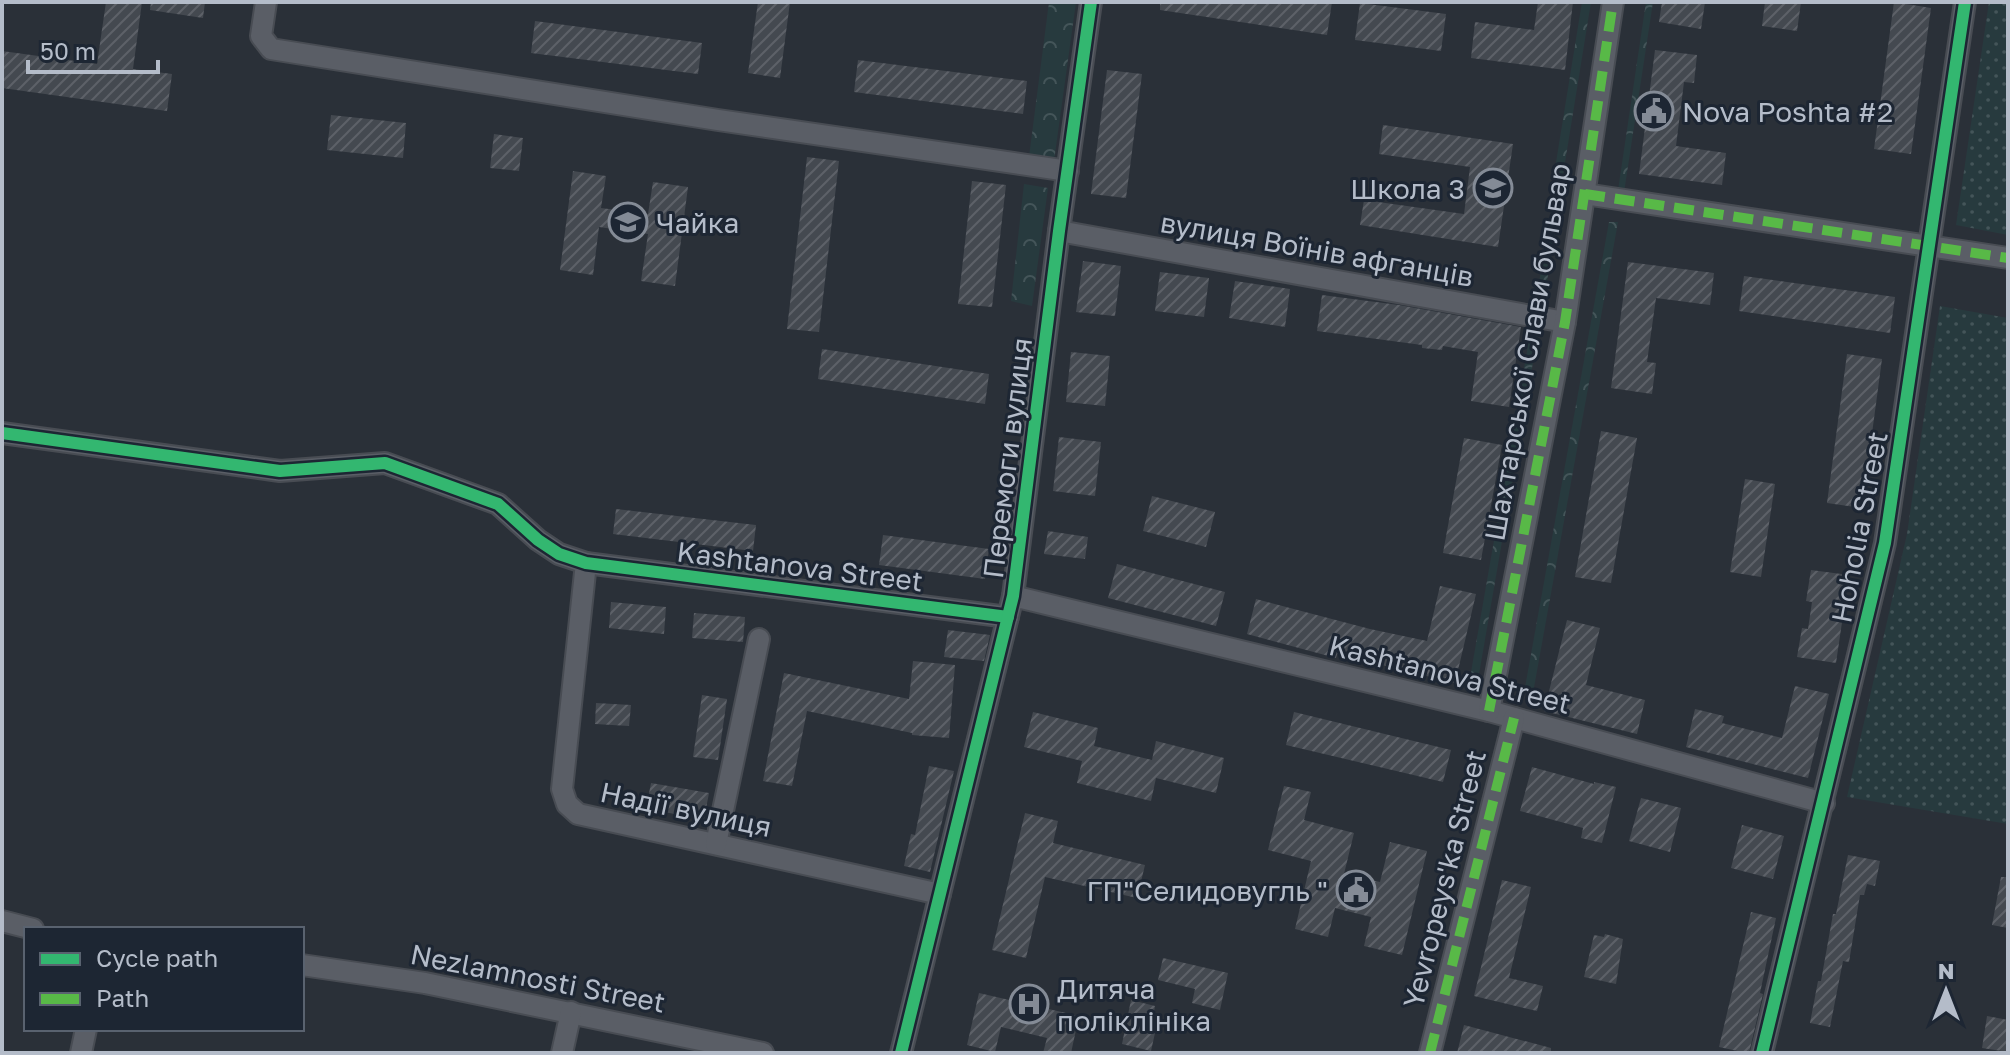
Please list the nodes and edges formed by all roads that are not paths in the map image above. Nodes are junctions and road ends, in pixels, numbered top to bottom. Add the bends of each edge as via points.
1 (266, 2) edge
2 (1091, 2) edge
3 (1613, 2) edge
4 (1965, 2) edge
5 (1068, 171) junction
6 (1585, 194) junction
7 (1059, 231) junction
8 (1929, 247) junction
9 (2008, 258) edge
10 (1565, 322) junction
11 (2, 433) edge
12 (586, 563) junction
13 (1013, 596) junction
14 (1008, 617) junction
15 (759, 639) dead end
16 (1489, 711) junction
17 (1514, 718) junction
18 (1824, 803) junction
19 (716, 844) junction
20 (940, 894) junction
21 (2, 921) edge
22 (25, 927) edge
23 (304, 965) edge
24 (571, 1012) junction
25 (86, 1031) edge
26 (81, 1053) edge
27 (562, 1053) edge
28 (763, 1053) edge
29 (901, 1053) edge
30 (1430, 1053) edge
31 (1762, 1053) edge

1 - 5 street via 261,36 271,49
2 - 5 street, Перемоги вулиця
3 - 6 street, Шахтарської Слави бульвар
4 - 8 street, Hoholia Street
5 - 7 street, Перемоги вулиця
6 - 8 street
6 - 10 street, Шахтарської Слави бульвар
7 - 10 street, вулиця Воїнів афганців
7 - 13 street, Перемоги вулиця
8 - 9 street
8 - 18 street, Hoholia Street via 1885,543
10 - 16 street, Шахтарської Слави бульвар
11 - 12 street, Kashtanova Street via 280,471 385,463 498,504 538,540
12 - 14 street, Kashtanova Street
12 - 19 street, Надії вулиця via 562,789 567,804 578,814
13 - 14 street, Перемоги вулиця
13 - 16 street, Kashtanova Street
14 - 20 street, Перемоги вулиця
15 - 19 street
16 - 17 street, Kashtanova Street
17 - 18 street, Kashtanova Street
17 - 30 street, Yevropeysʹka Street
18 - 31 street, Hoholia Street
19 - 20 street, Надії вулиця
20 - 29 street, Перемоги вулиця
21 - 22 street
23 - 24 street, Nezlamnosti Street
24 - 27 street
24 - 28 street, Nezlamnosti Street
25 - 26 street

